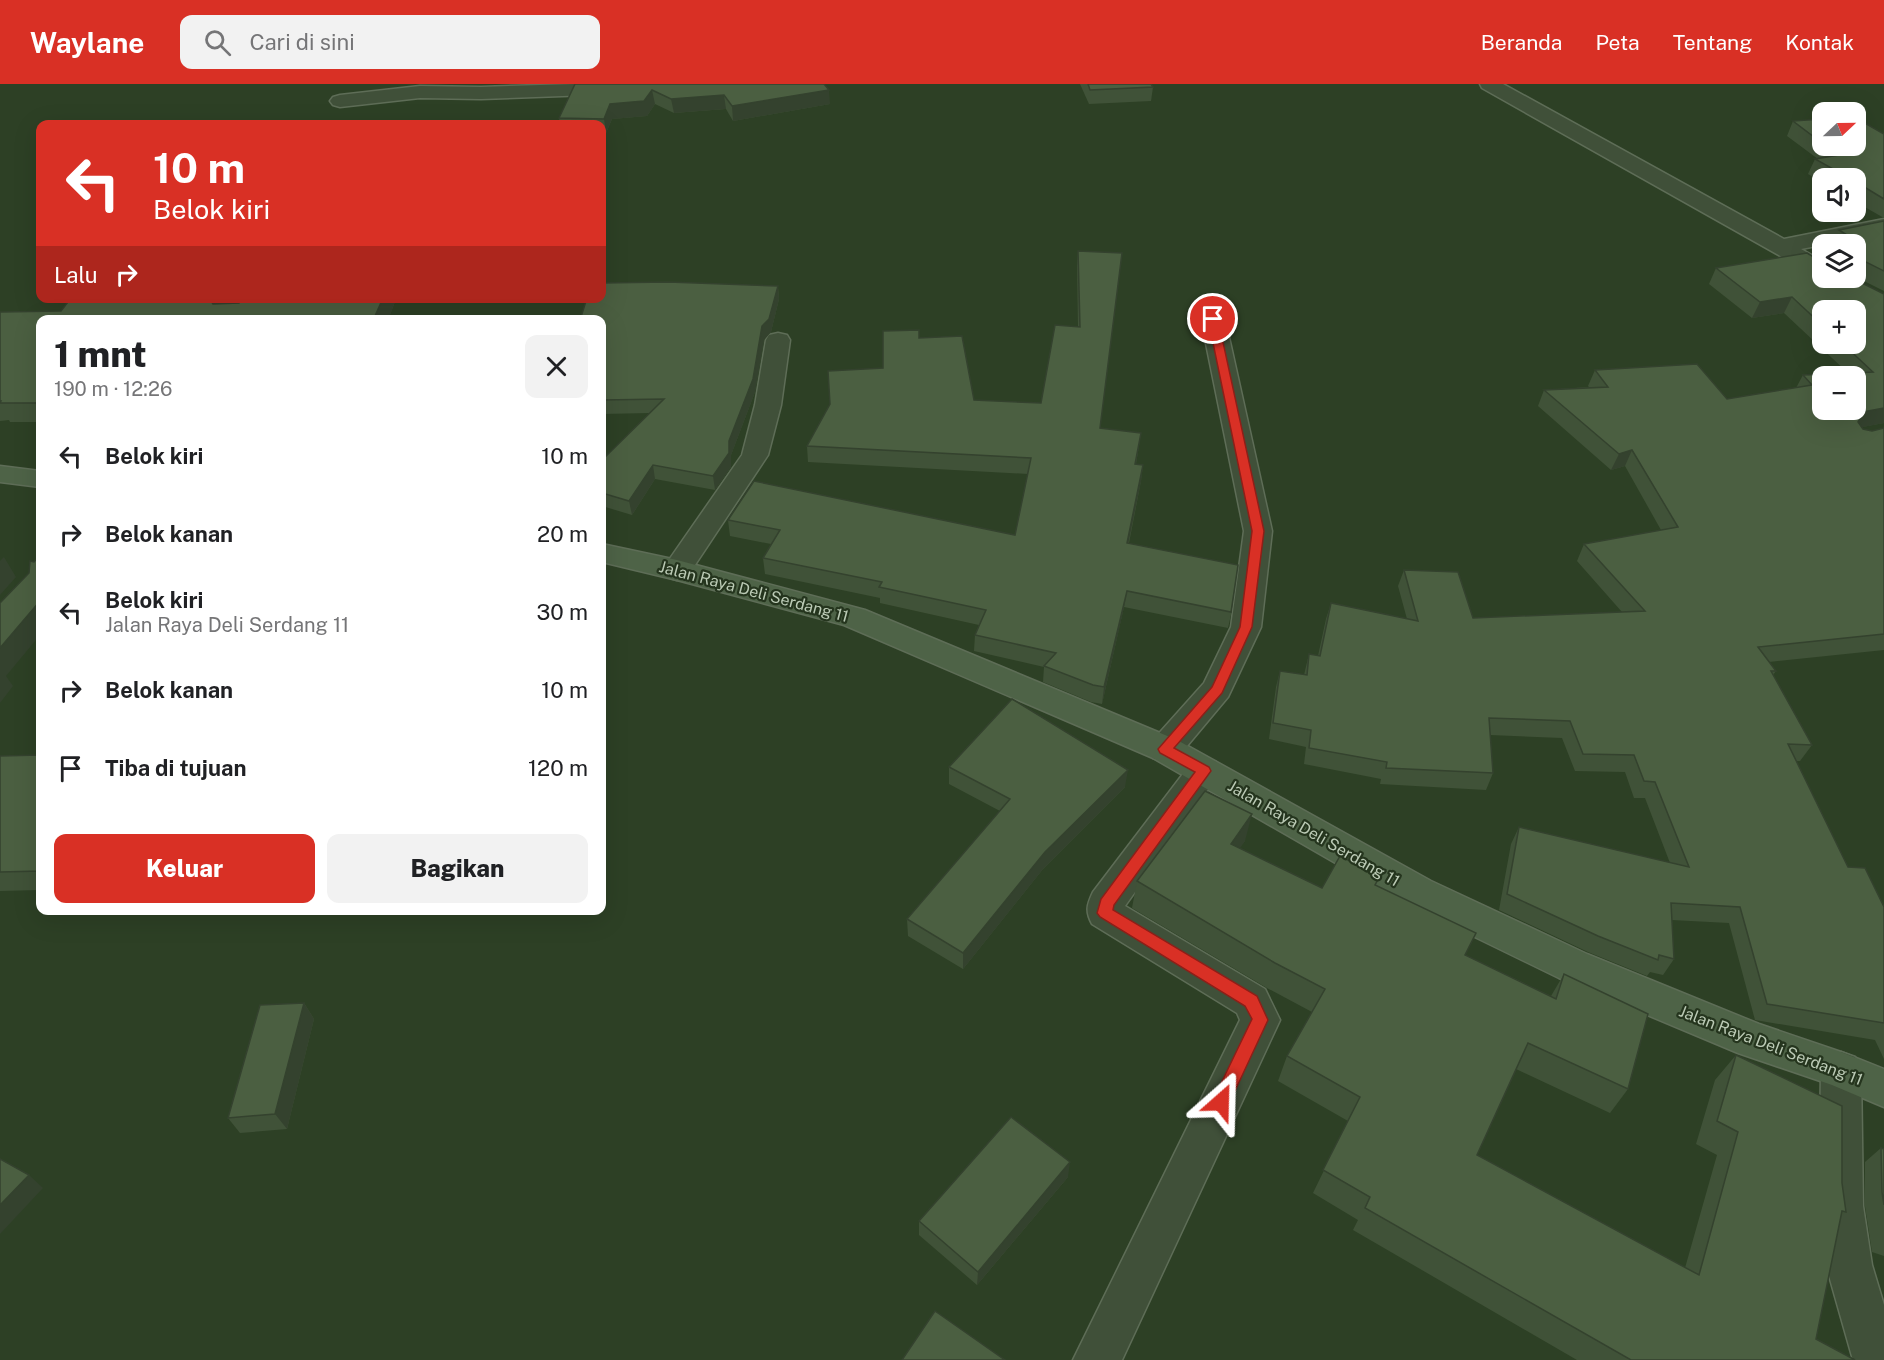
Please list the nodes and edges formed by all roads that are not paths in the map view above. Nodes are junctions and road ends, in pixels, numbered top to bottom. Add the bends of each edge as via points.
1 (1489, 84) edge
2 (626, 88) edge
3 (484, 89) edge
4 (340, 100) edge
5 (1884, 226) edge
6 (1779, 247) junction
7 (1812, 265) edge
8 (1213, 319) dead end
9 (778, 340) dead end
10 (0, 474) edge
11 (36, 478) edge
12 (606, 554) edge
13 (677, 570) junction
14 (1165, 749) junction
15 (1204, 771) junction
16 (1841, 1070) junction
17 (1884, 1088) edge
18 (1097, 1360) edge
19 (1877, 1360) edge

1 - 6 street
2 - 3 street
3 - 4 street
5 - 6 street
6 - 7 street
8 - 14 street via 1258,531 1246,627 1217,689
9 - 13 street via 755,455
10 - 11 street
12 - 13 street, Jalan Raya Deli Serdang 11
13 - 14 street, Jalan Raya Deli Serdang 11 via 854,616
14 - 15 street, Jalan Raya Deli Serdang 11
15 - 16 street, Jalan Raya Deli Serdang 11 via 1418,892 1573,966 1752,1041
15 - 18 street via 1106,903 1105,913 1251,1001 1260,1020
16 - 17 street, Jalan Raya Deli Serdang 11
16 - 19 street via 1841,1206 1849,1265

